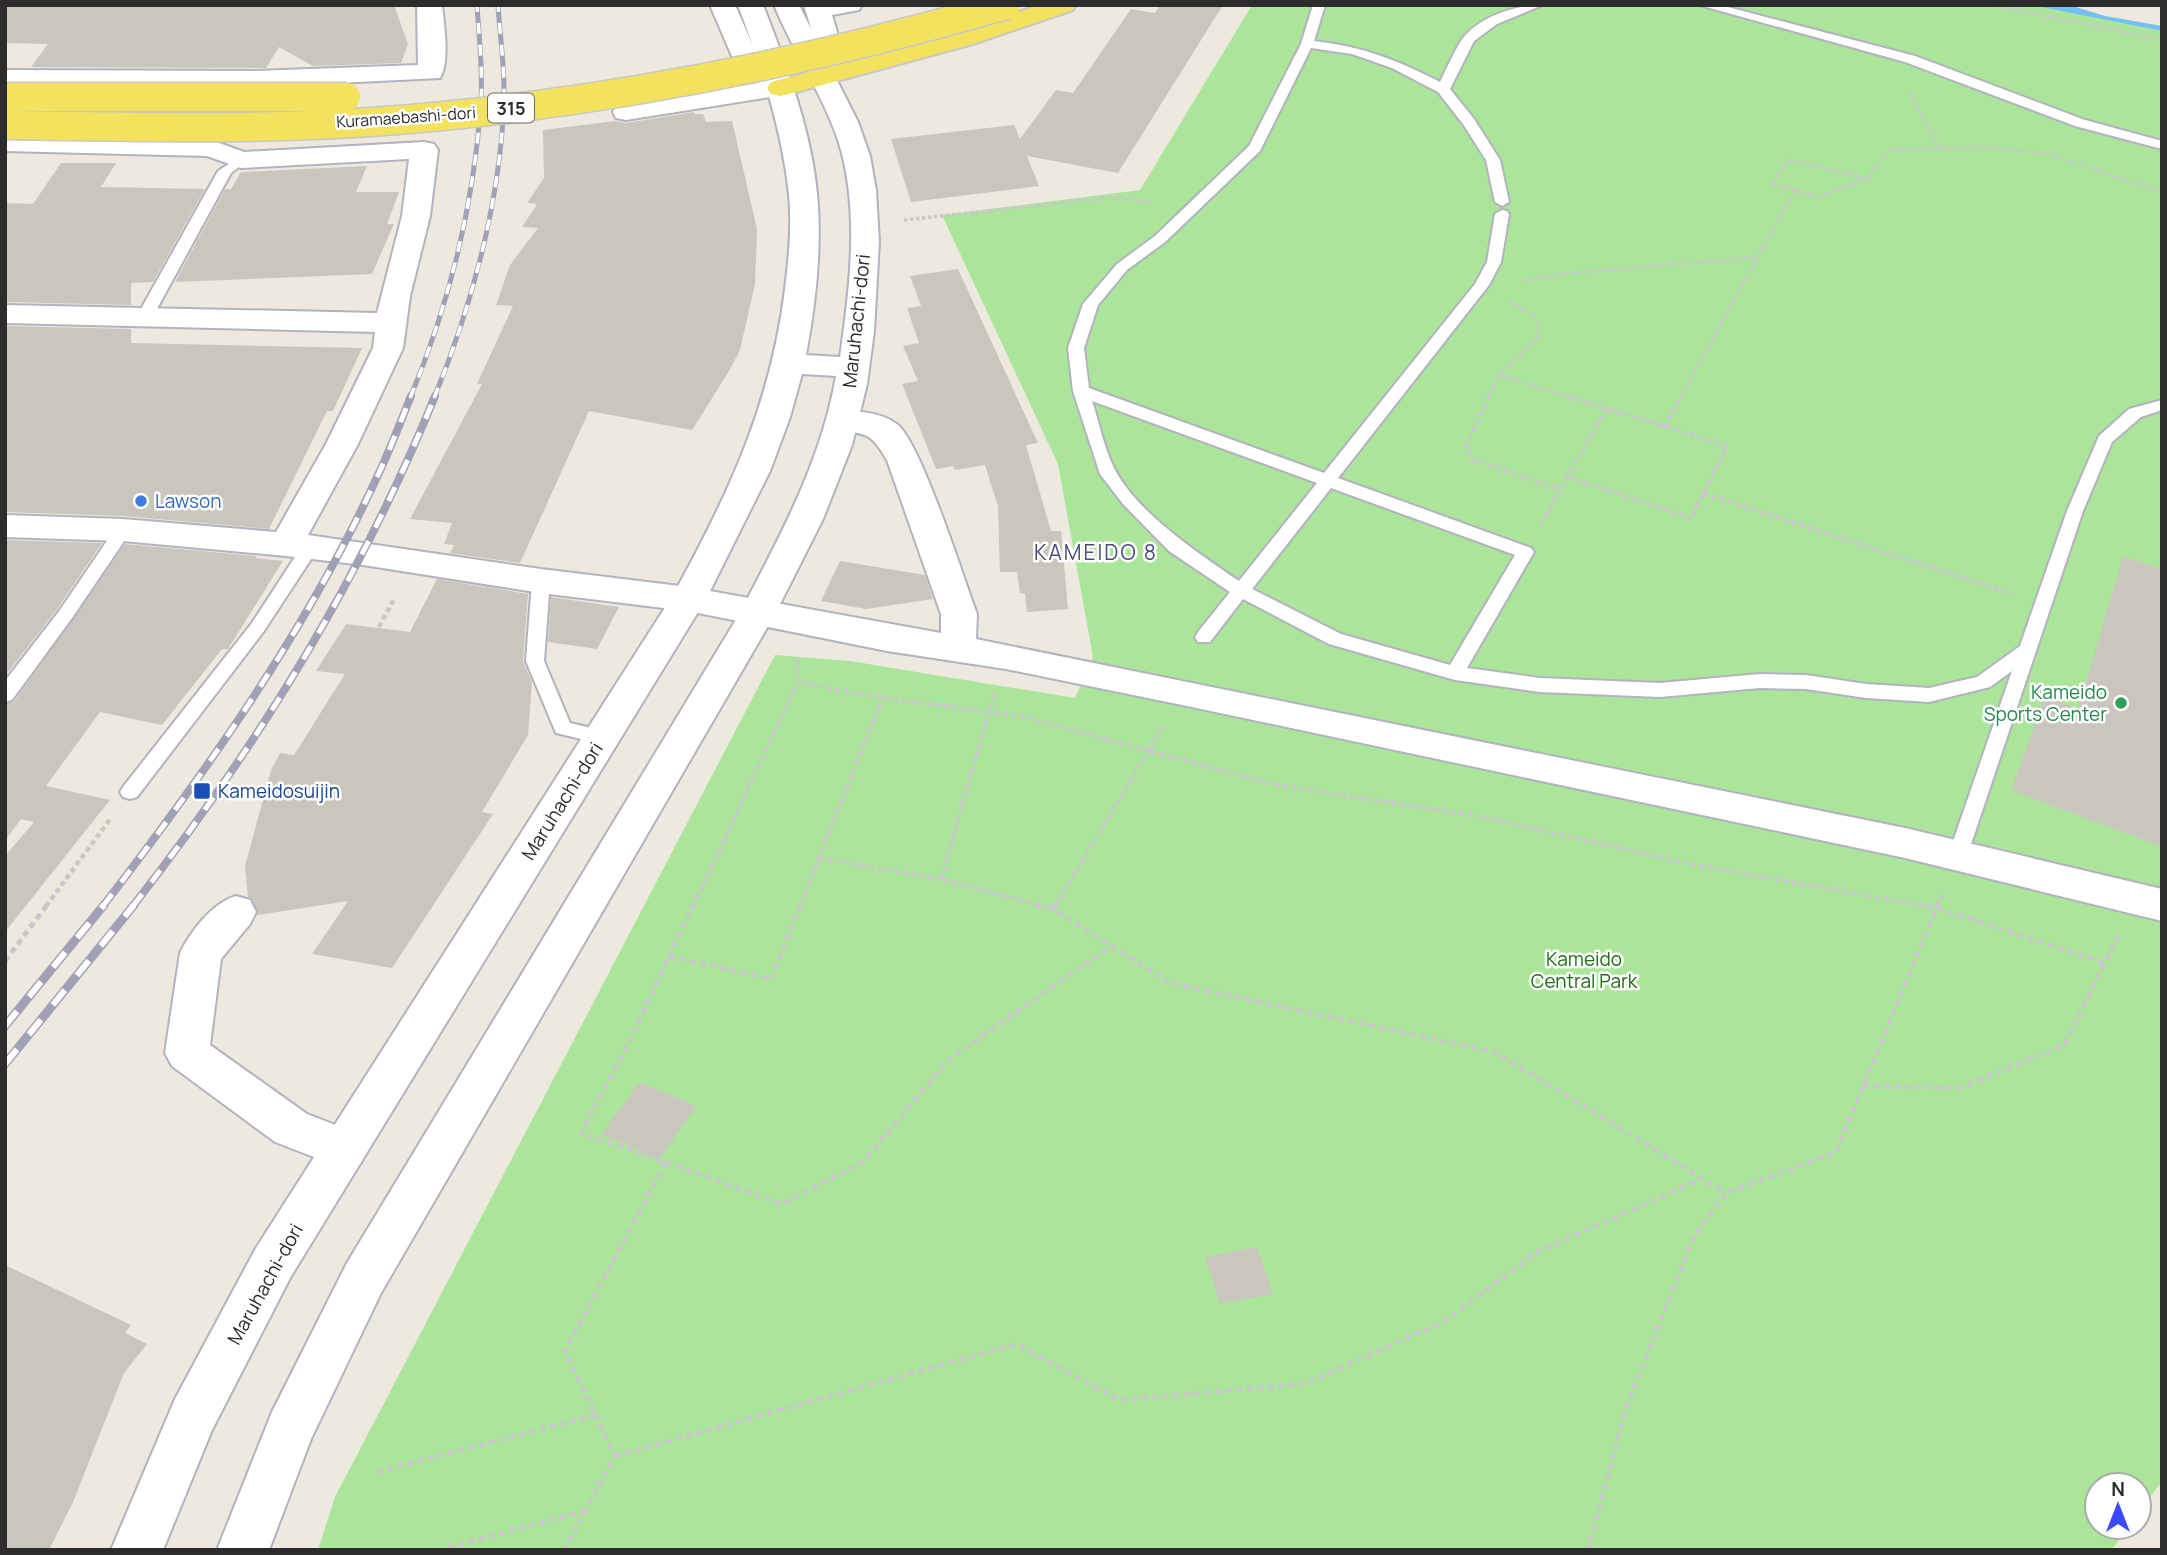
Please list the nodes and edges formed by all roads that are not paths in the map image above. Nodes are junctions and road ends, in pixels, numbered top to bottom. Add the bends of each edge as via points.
1 (429, 5) edge
2 (722, 5) edge
3 (850, 5) edge
4 (926, 5) edge
5 (1006, 5) edge
6 (1063, 5) edge
7 (1319, 5) edge
8 (1537, 5) edge
9 (1705, 5) edge
10 (787, 13) edge
11 (1307, 44) junction
12 (823, 78) junction
13 (439, 81) junction
14 (7, 85) edge
15 (497, 85) dead end
16 (780, 88) junction
17 (1443, 89) junction
18 (626, 112) dead end
19 (5, 125) edge
20 (5, 143) edge
21 (2162, 145) edge
22 (424, 150) junction
23 (241, 160) junction
24 (5, 314) edge
25 (144, 318) junction
26 (393, 323) junction
27 (787, 364) junction
28 (854, 367) junction
29 (1081, 391) junction
30 (2162, 405) edge
31 (842, 421) junction
32 (1325, 481) junction
33 (5, 526) edge
34 (123, 530) junction
35 (298, 545) junction
36 (541, 581) junction
37 (1242, 591) junction
38 (688, 599) junction
39 (757, 614) junction
40 (1204, 637) dead end
41 (955, 647) junction
42 (2029, 649) junction
43 (1455, 673) junction
44 (5, 695) edge
45 (602, 737) junction
46 (130, 792) road end
47 (1958, 856) junction
48 (2149, 902) edge
49 (236, 912) dead end
50 (345, 1150) junction
51 (137, 1550) edge
52 (243, 1550) edge

1 - 13 street
2 - 16 street via 747,61
3 - 10 street
4 - 15 main road, Kuramaebashi-dori / 315 via 714,56
5 - 19 main road, Kuramaebashi-dori / 315, bridge via 840,53 744,74 548,104 277,126
6 - 12 main road via 964,39
7 - 11 lane
8 - 17 lane via 1493,21 1469,38
9 - 21 lane via 1910,60 2080,123
10 - 12 street, Maruhachi-dori
10 - 16 street, Maruhachi-dori
11 - 17 lane via 1354,50 1397,65
11 - 29 lane via 1255,148 1160,239 1122,267 1091,304 1076,348
12 - 16 main road
12 - 28 street, Maruhachi-dori via 852,142 865,224
13 - 14 main road, Kuramaebashi-dori, bridge via 306,98
13 - 22 street
16 - 18 street
16 - 27 street, Maruhachi-dori via 798,160 805,231
17 - 32 lane via 1493,160 1502,208 1494,262 1482,285
20 - 23 street via 211,148
22 - 23 street
22 - 26 street via 416,216 395,296
23 - 25 lane via 225,171
24 - 25 street
25 - 26 street
26 - 35 street via 388,348
27 - 28 street
27 - 38 street, Maruhachi-dori via 765,442
28 - 31 street, Maruhachi-dori
29 - 32 lane
29 - 37 lane via 1107,470 1129,500 1175,547
30 - 42 lane via 2134,413 2105,440 2075,510
31 - 39 street, Maruhachi-dori via 803,525
31 - 41 street via 870,424 887,433 903,460 959,614
32 - 37 lane
32 - 43 lane via 1525,552
33 - 34 street
34 - 35 street
34 - 44 lane
35 - 36 street
35 - 46 lane via 258,627
36 - 38 street
36 - 45 lane via 535,661 563,728
37 - 40 lane
37 - 43 lane via 1335,639
38 - 39 street
38 - 45 street, Maruhachi-dori
39 - 41 street
39 - 52 street, Maruhachi-dori via 364,1278 290,1429
41 - 47 street
42 - 43 lane via 1983,682 1929,695 1806,682 1760,681 1660,690 1540,685
42 - 47 lane
45 - 50 street, Maruhachi-dori
47 - 48 street
49 - 50 street via 201,953 187,1053 291,1128
50 - 51 street, Maruhachi-dori via 273,1263 193,1416

